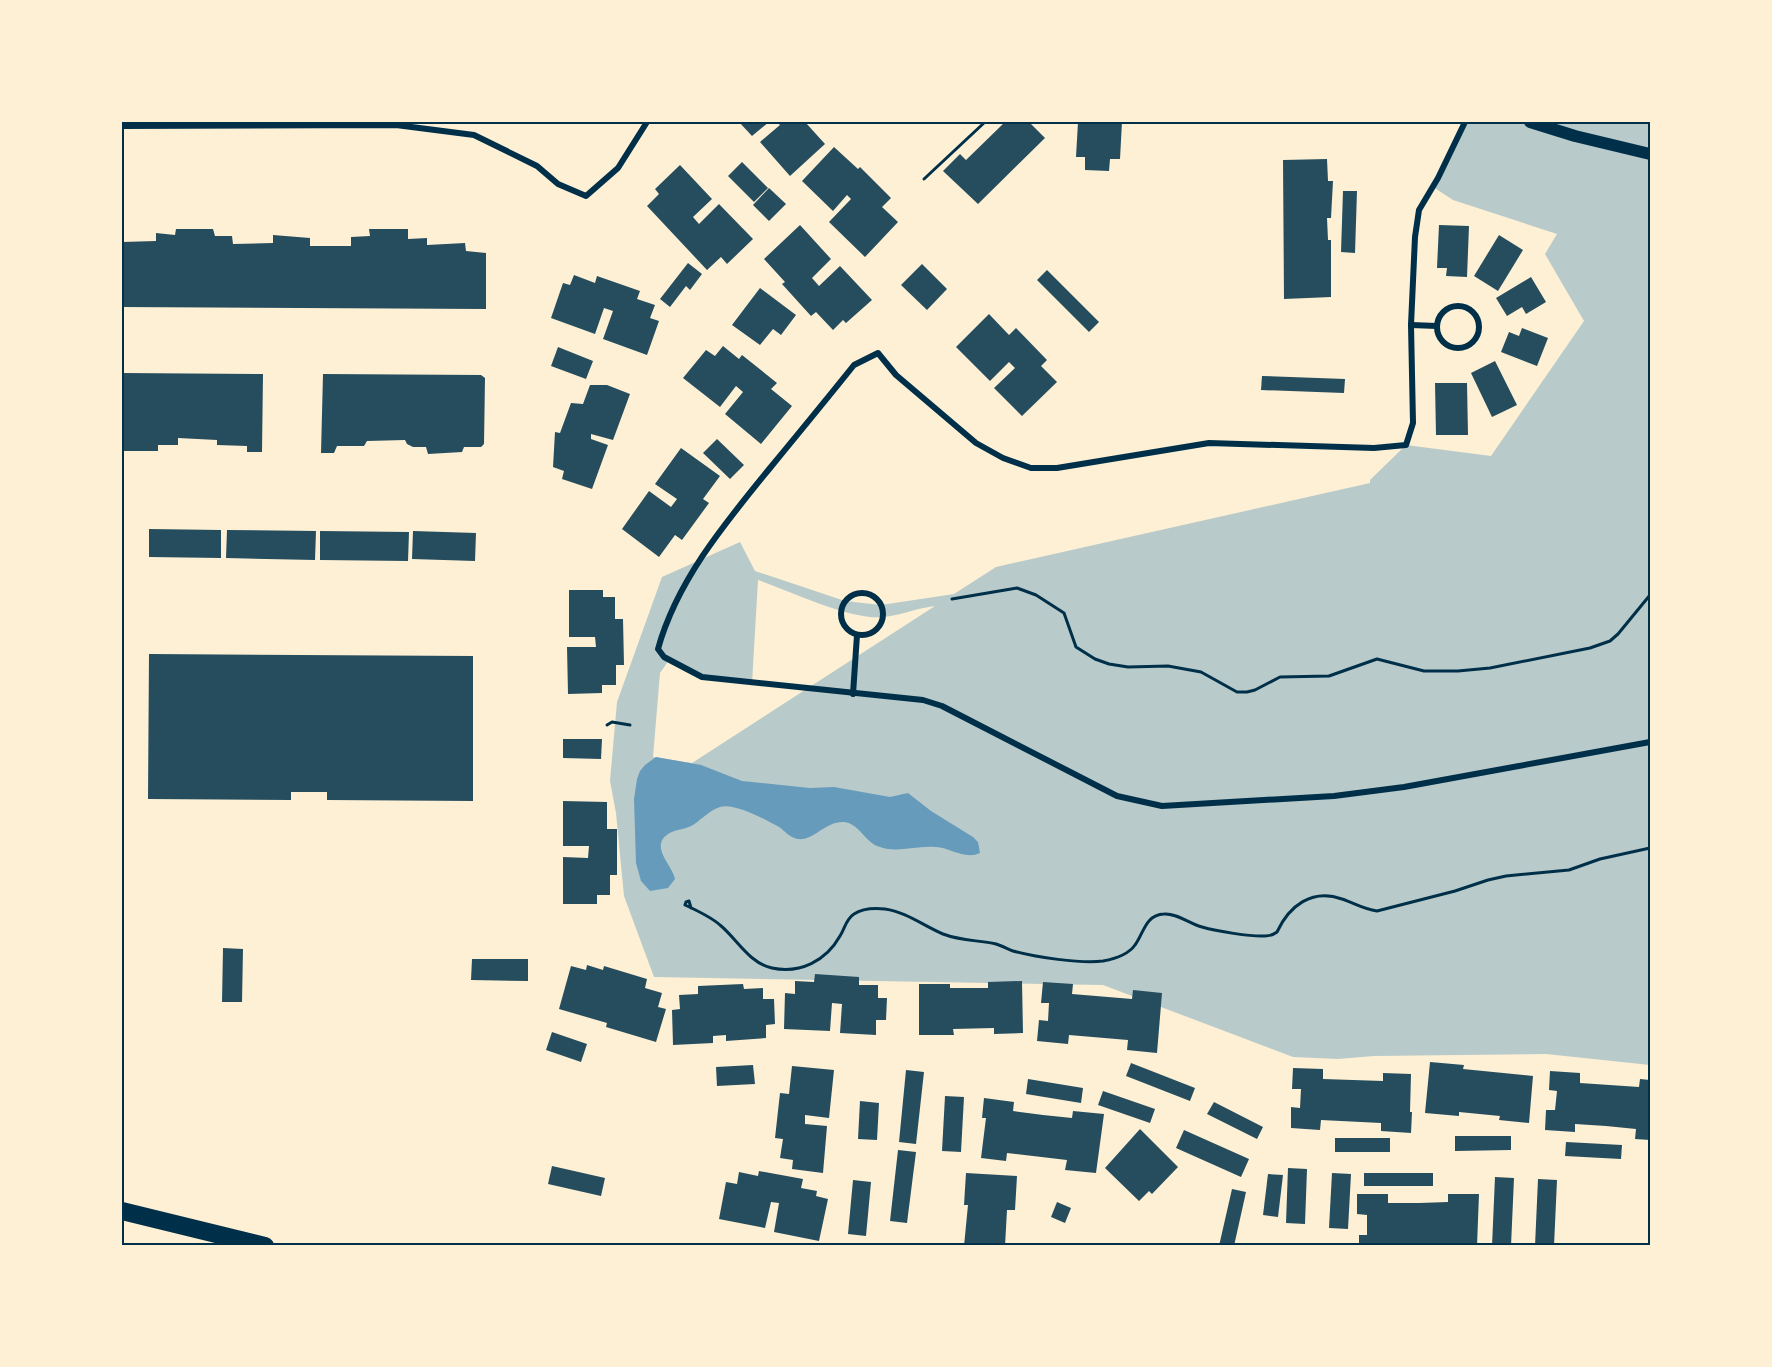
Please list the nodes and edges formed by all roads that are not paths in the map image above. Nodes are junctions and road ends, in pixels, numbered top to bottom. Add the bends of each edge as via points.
1 (647, 122) edge
2 (1465, 122) edge
3 (1530, 122) edge
4 (122, 126) edge
5 (1650, 154) edge
6 (1411, 325) junction
7 (1437, 326) junction
8 (857, 635) junction
9 (854, 694) junction
10 (1650, 742) edge
11 (122, 1211) edge
12 (265, 1245) edge

1 - 4 street via 618,168 586,196 474,135 396,125
2 - 6 street via 1419,210
3 - 5 main road
6 - 7 street
6 - 9 street via 1413,423 1406,445 1374,448 1209,443 1057,468 1030,468 976,443 896,375 878,353 854,365 697,564 664,627 658,649 664,657 702,677
7 - 7 street via 1440,339 1451,348 1471,344 1479,332 1474,313 1457,306 1446,310
8 - 8 street via 877,630 883,617 877,599 864,593 850,596 841,611 846,629
8 - 9 street
9 - 10 street via 923,700 942,706 1117,796 1162,806 1346,795
11 - 12 highway

